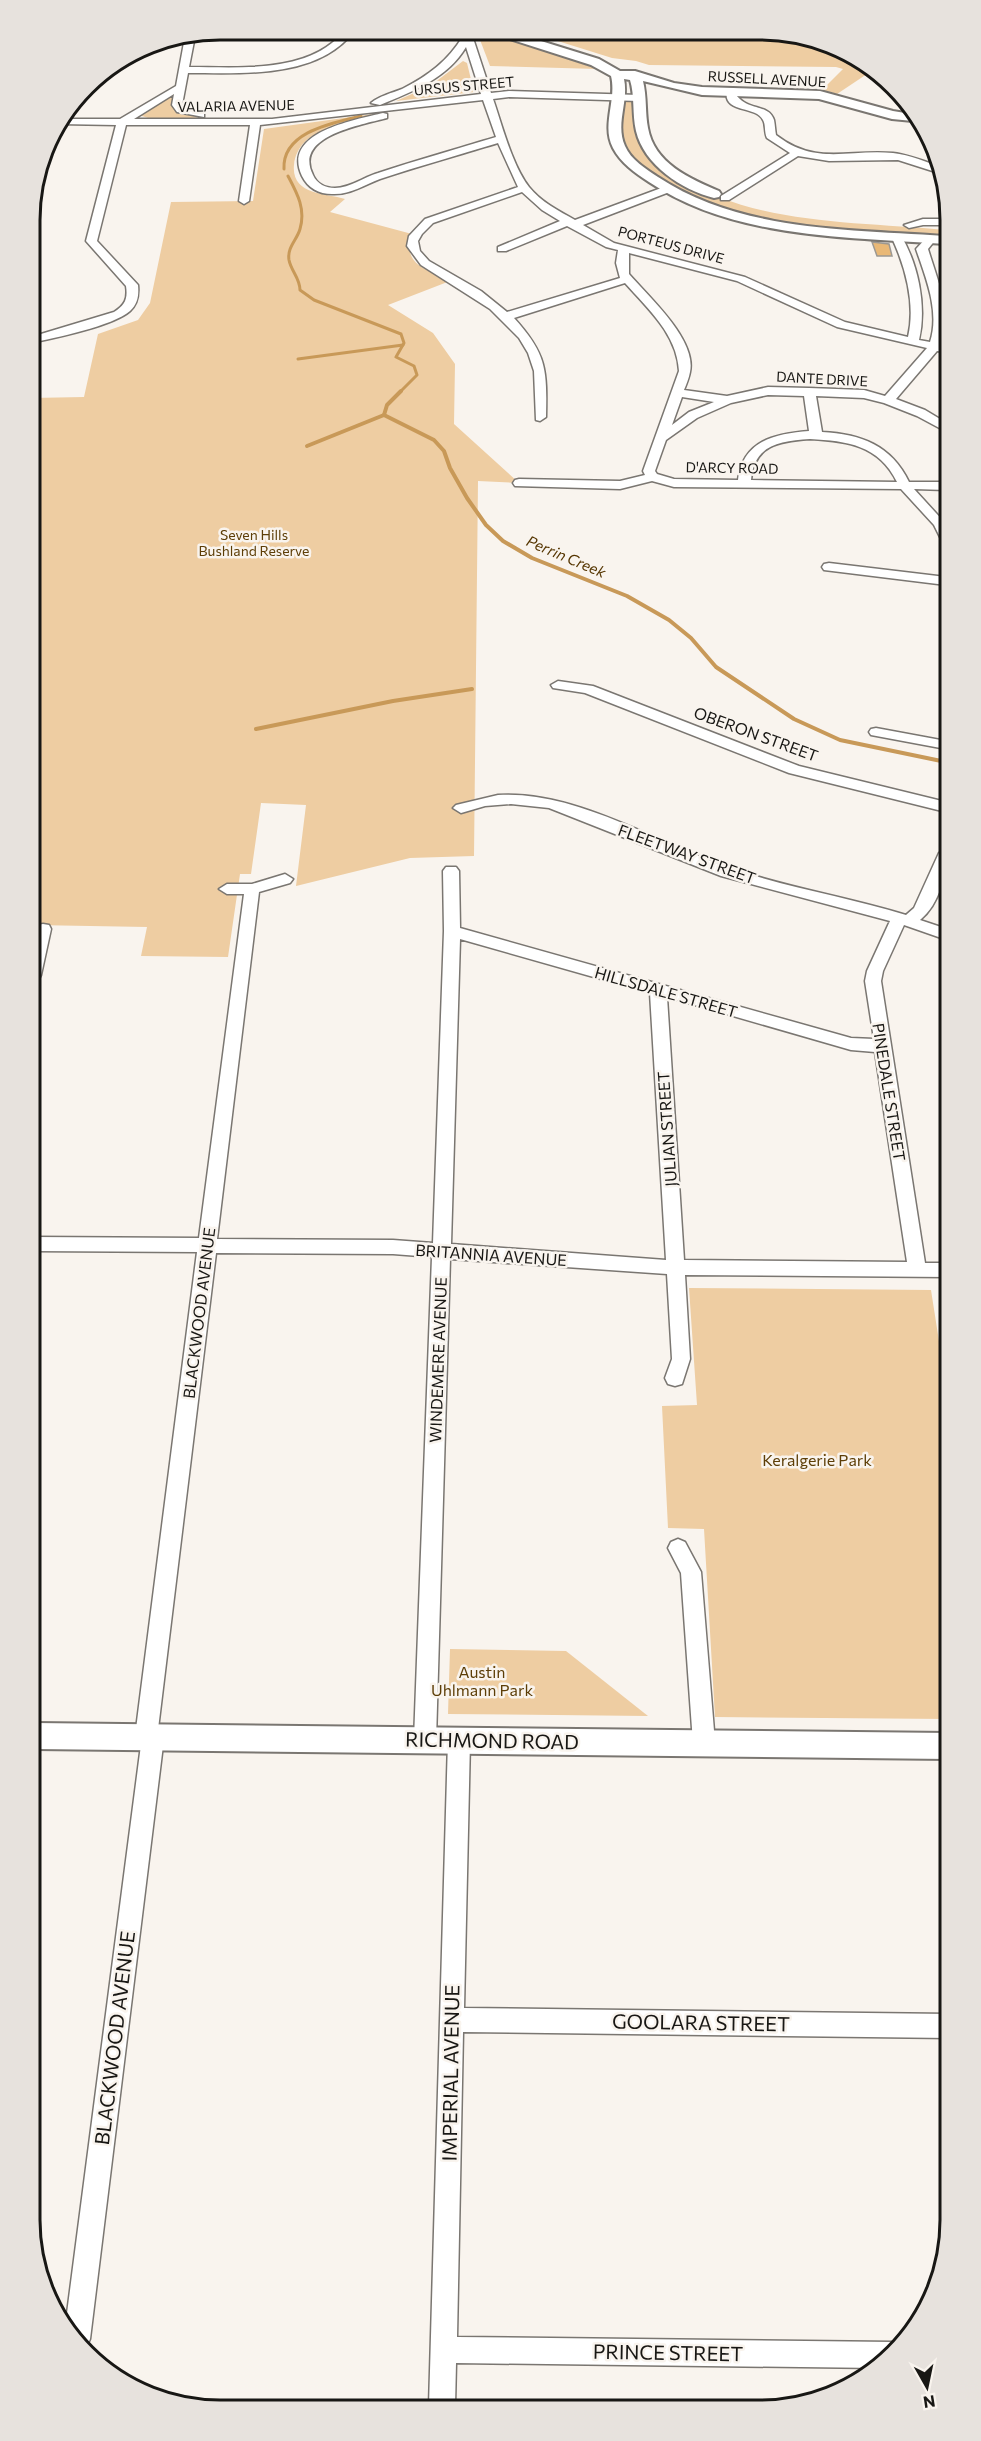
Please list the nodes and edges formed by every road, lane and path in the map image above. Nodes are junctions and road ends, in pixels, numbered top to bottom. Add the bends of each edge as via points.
1 (528, 40) edge
2 (538, 40) edge
3 (343, 41) edge
4 (464, 41) edge
5 (469, 41) edge
6 (188, 44) edge
7 (618, 69) junction
8 (183, 70) junction
9 (637, 73) junction
10 (667, 84) junction
11 (682, 87) junction
12 (179, 88) junction
13 (730, 92) junction
14 (639, 94) junction
15 (488, 96) junction
16 (618, 97) junction
17 (402, 106) junction
18 (364, 110) junction
19 (908, 117) edge
20 (220, 121) junction
21 (70, 122) edge
22 (122, 122) junction
23 (255, 122) junction
24 (501, 139) junction
25 (798, 152) junction
26 (932, 168) edge
27 (524, 188) junction
28 (668, 189) junction
29 (725, 198) junction
30 (244, 201) dead end
31 (940, 222) edge
32 (570, 223) junction
33 (909, 225) junction
34 (940, 228) edge
35 (896, 236) junction
36 (938, 239) edge
37 (502, 249) dead end
38 (624, 249) junction
39 (627, 279) junction
40 (507, 316) junction
41 (41, 336) edge
42 (913, 342) junction
43 (940, 348) edge
44 (809, 392) junction
45 (678, 393) junction
46 (727, 400) junction
47 (888, 400) junction
48 (540, 417) dead end
49 (940, 424) edge
50 (816, 435) junction
51 (660, 439) junction
52 (652, 477) junction
53 (519, 483) dead end
54 (744, 484) junction
55 (905, 486) junction
56 (940, 486) edge
57 (940, 527) edge
58 (829, 567) dead end
59 (940, 579) edge
60 (558, 685) dead end
61 (876, 732) dead end
62 (940, 744) edge
63 (940, 806) edge
64 (461, 808) dead end
65 (940, 869) edge
66 (451, 871) dead end
67 (285, 879) dead end
68 (227, 889) dead end
69 (252, 889) junction
70 (904, 919) junction
71 (43, 928) dead end
72 (452, 931) junction
73 (940, 933) edge
74 (41, 934) edge
75 (658, 990) junction
76 (882, 1046) junction
77 (40, 1244) edge
78 (208, 1245) junction
79 (441, 1251) junction
80 (675, 1268) junction
81 (917, 1269) junction
82 (940, 1270) edge
83 (675, 1378) dead end
84 (678, 1548) dead end
85 (40, 1736) edge
86 (149, 1737) junction
87 (425, 1740) junction
88 (459, 1741) junction
89 (704, 1743) junction
90 (940, 1746) edge
91 (452, 2020) junction
92 (940, 2026) edge
93 (78, 2330) edge
94 (444, 2350) junction
95 (880, 2355) edge
96 (442, 2400) edge

1 - 7 main road
2 - 7 main road
3 - 8 street via 315,56 288,64
4 - 18 street, VALARIA AVENUE via 449,64 416,86
5 - 15 street, PORTEUS DRIVE
6 - 8 street
7 - 9 main road
7 - 16 main road
8 - 12 street
9 - 10 main road
9 - 11 main road
9 - 14 main road
10 - 11 main road
10 - 14 main road
11 - 13 main road, RUSSELL AVENUE
12 - 20 street via 178,108
12 - 22 street
13 - 19 main road, RUSSELL AVENUE via 820,95
13 - 25 street via 735,104 766,116 771,136
14 - 16 street, URSUS STREET
14 - 29 main road via 641,132 658,162 687,182
15 - 16 street, URSUS STREET
15 - 17 street, URSUS STREET
15 - 24 street, PORTEUS DRIVE
16 - 28 main road via 618,146 638,168
17 - 18 street, URSUS STREET
17 - 24 street via 386,115 333,131 307,148 302,158 303,169 314,187 340,191
18 - 23 street, VALARIA AVENUE
20 - 22 street, VALARIA AVENUE
20 - 23 street, VALARIA AVENUE
21 - 22 street, VALARIA AVENUE
22 - 41 street via 91,241 132,285 131,303 118,313
23 - 30 street
24 - 27 street, PORTEUS DRIVE
25 - 26 street via 837,158 894,156
25 - 29 street
27 - 32 street, PORTEUS DRIVE
27 - 40 street via 441,216 422,227 412,240 416,256
28 - 32 street
28 - 35 main road via 709,208 777,224
29 - 33 main road via 799,215
31 - 33 street
32 - 37 street
32 - 38 street, PORTEUS DRIVE
33 - 34 main road
35 - 36 main road
35 - 42 street via 916,307
36 - 43 street via 922,247 938,306
38 - 39 street via 622,272
38 - 42 street, PORTEUS DRIVE via 741,279 830,321
39 - 40 street
39 - 45 street via 670,327 684,356 685,371
40 - 48 street via 526,340 538,365
42 - 43 street, PORTEUS DRIVE
43 - 47 street
44 - 46 street, DANTE DRIVE via 760,392
44 - 47 street, DANTE DRIVE via 850,393
44 - 50 street
45 - 46 street, DANTE DRIVE
45 - 51 street
46 - 51 street, DANTE DRIVE via 693,415
47 - 49 street, DANTE DRIVE
50 - 54 street via 785,437 763,444 744,468
50 - 55 street via 839,436 866,445 890,459
51 - 52 street via 649,471
52 - 53 street, D'ARCY ROAD via 620,485
52 - 54 street, D'ARCY ROAD via 674,483
54 - 55 street, D'ARCY ROAD
55 - 56 street, D'ARCY ROAD
55 - 57 street
58 - 59 street
60 - 63 street, OBERON STREET via 588,689 794,770
61 - 62 street
64 - 70 street, FLEETWAY STREET via 525,798 541,800 726,872
65 - 70 street, PINEDALE STREET via 921,911
66 - 72 street, WINDEMERE AVENUE
67 - 69 street
68 - 69 street
69 - 78 street, BLACKWOOD AVENUE
70 - 73 street, FLEETWAY STREET
70 - 76 street, PINEDALE STREET via 873,981
71 - 74 street
72 - 75 street, HILLSDALE STREET
72 - 79 street, WINDEMERE AVENUE
75 - 76 street, HILLSDALE STREET via 851,1044
75 - 80 street, JULIAN STREET
76 - 81 street, PINEDALE STREET
77 - 78 street, BRITANNIA AVENUE
78 - 79 street, BRITANNIA AVENUE
78 - 86 street, BLACKWOOD AVENUE
79 - 80 street, BRITANNIA AVENUE
79 - 87 street, WINDEMERE AVENUE
80 - 81 street, BRITANNIA AVENUE
80 - 83 street, JULIAN STREET via 681,1359
81 - 82 street, BRITANNIA AVENUE
84 - 89 street via 691,1572
85 - 86 main road, RICHMOND ROAD
86 - 87 main road, RICHMOND ROAD
86 - 93 street, BLACKWOOD AVENUE
87 - 88 main road, RICHMOND ROAD
88 - 89 main road, RICHMOND ROAD
88 - 91 street, IMPERIAL AVENUE
89 - 90 main road, RICHMOND ROAD
91 - 92 street, GOOLARA STREET
91 - 94 street, IMPERIAL AVENUE
94 - 95 street, PRINCE STREET
94 - 96 street, IMPERIAL AVENUE

